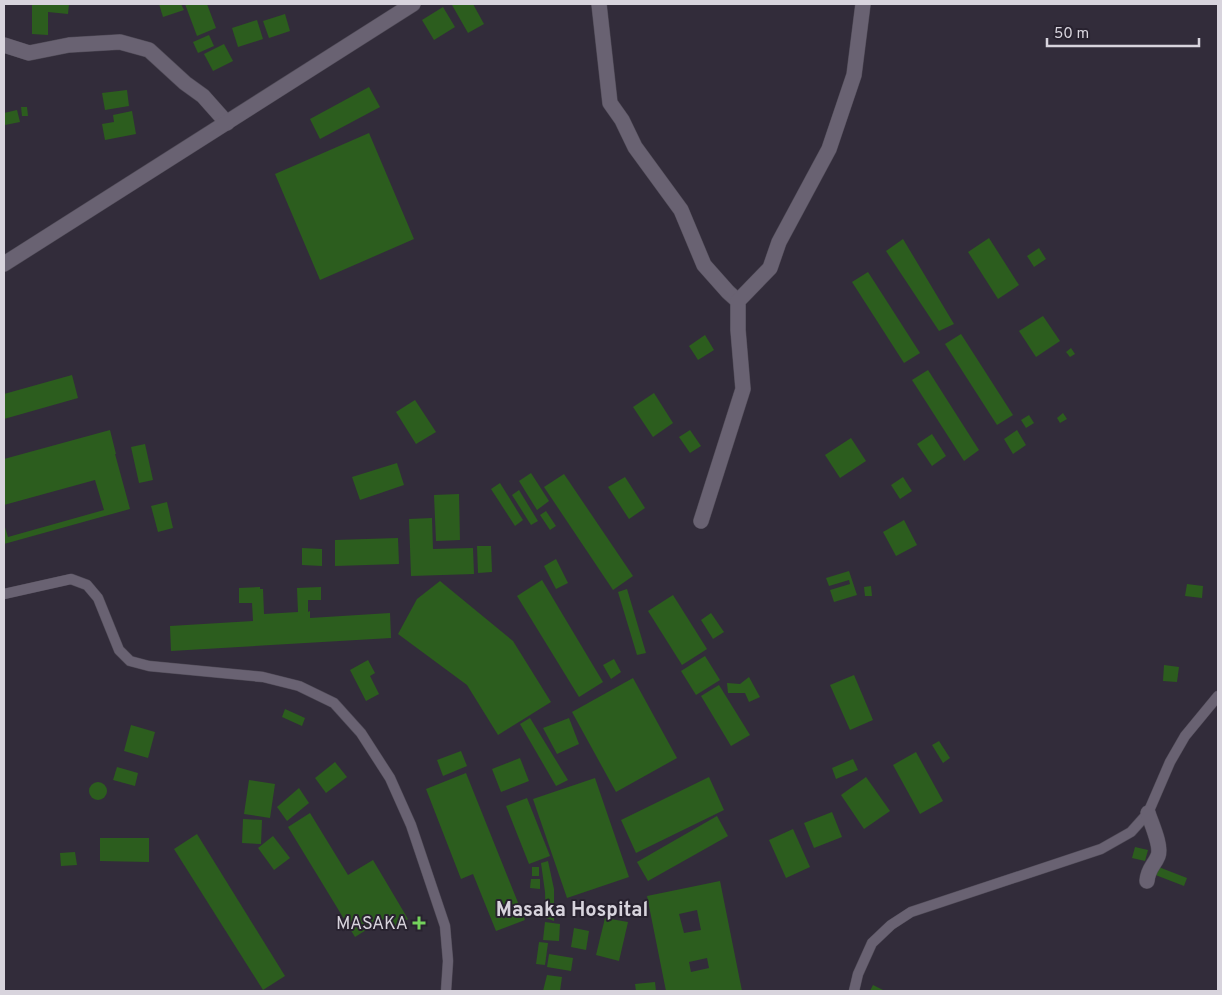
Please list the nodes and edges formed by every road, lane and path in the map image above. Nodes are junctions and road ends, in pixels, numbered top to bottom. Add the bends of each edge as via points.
1 (413, 4) edge
2 (599, 4) edge
3 (863, 4) edge
4 (4, 45) edge
5 (227, 123) junction
6 (4, 264) edge
7 (738, 302) junction
8 (702, 521) dead end
9 (4, 594) edge
10 (1218, 696) edge
11 (1148, 813) junction
12 (1147, 881) dead end
13 (446, 991) edge
14 (854, 991) edge

1 - 5 street
2 - 7 street via 610,103 635,146 681,210 704,265
3 - 7 street via 854,76 829,149 779,242 770,268
4 - 5 street via 29,52 69,45 120,42 149,50 203,96
5 - 6 street
7 - 8 street via 743,389
9 - 13 lane via 71,579 86,584 98,598 119,650 130,661 148,666 263,677 299,686 334,703 362,733 390,778 411,825 445,926
10 - 11 lane via 1185,736
11 - 12 street via 1159,847
11 - 14 lane via 1131,832 1101,849 911,912 872,942

